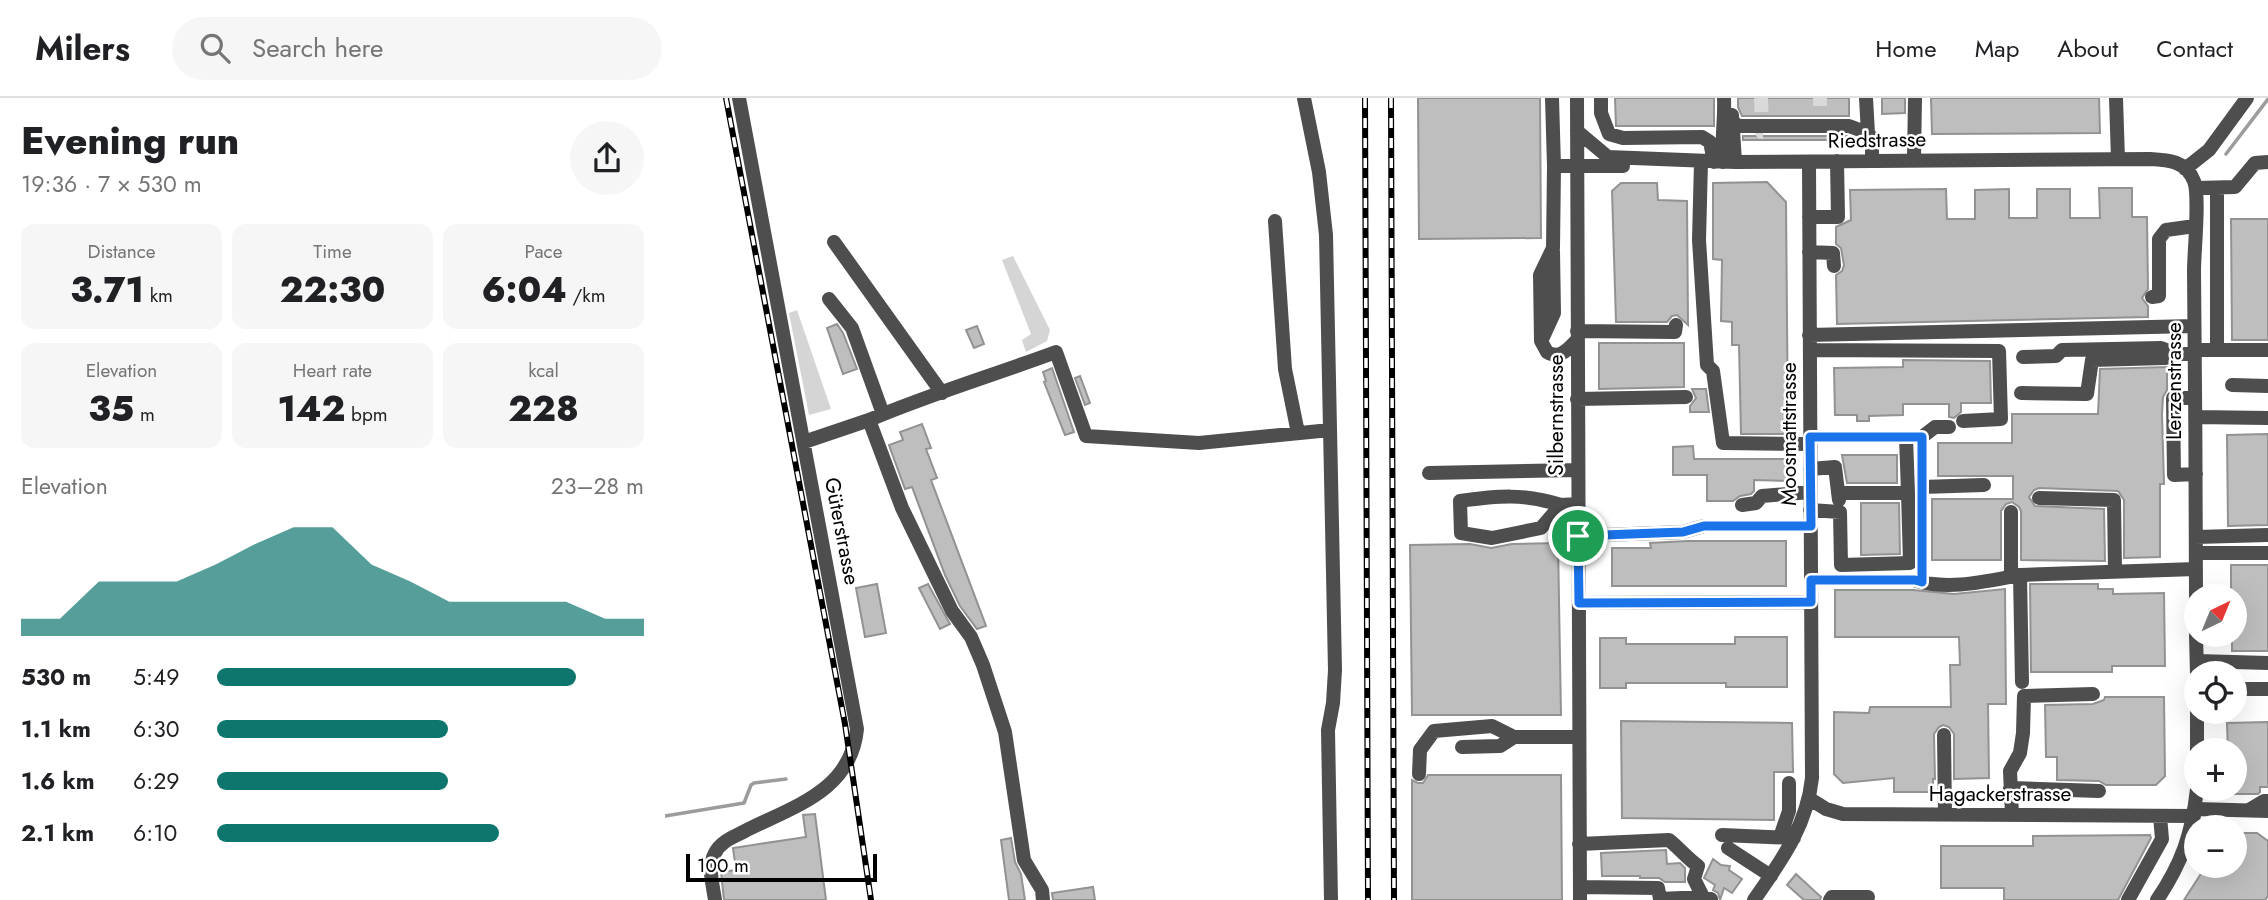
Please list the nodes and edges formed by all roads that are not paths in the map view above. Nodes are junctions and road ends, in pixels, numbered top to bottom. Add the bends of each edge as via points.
1 (739, 98) edge
2 (1304, 98) edge
3 (1552, 98) edge
4 (1577, 98) edge
5 (1601, 98) edge
6 (1724, 98) edge
7 (1732, 98) edge
8 (1866, 98) edge
9 (1915, 98) edge
10 (2116, 98) edge
11 (2246, 98) edge
12 (1732, 121) junction
13 (1577, 131) junction
14 (1860, 131) junction
15 (1913, 159) junction
16 (2118, 159) junction
17 (1837, 161) junction
18 (1872, 161) junction
19 (1718, 162) junction
20 (1809, 162) junction
21 (2268, 162) edge
22 (1554, 166) junction
23 (1578, 167) junction
24 (2185, 169) junction
25 (2196, 188) junction
26 (2217, 188) junction
27 (1809, 217) junction
28 (1275, 221) dead end
29 (2195, 226) junction
30 (834, 243) dead end
31 (1809, 252) junction
32 (1834, 266) dead end
33 (2152, 296) dead end
34 (829, 299) dead end
35 (1676, 324) dead end
36 (2194, 326) junction
37 (1577, 336) junction
38 (1810, 343) junction
39 (2217, 350) junction
40 (2268, 350) edge
41 (2178, 354) junction
42 (2195, 354) junction
43 (2023, 357) dead end
44 (2268, 359) edge
45 (2232, 385) dead end
46 (2268, 386) edge
47 (942, 393) junction
48 (2021, 393) dead end
49 (1686, 397) dead end
50 (2195, 398) junction
51 (1577, 399) junction
52 (876, 417) junction
53 (2195, 417) junction
54 (2268, 418) edge
55 (1963, 421) dead end
56 (1949, 427) dead end
57 (1330, 430) junction
58 (1298, 433) junction
59 (1906, 437) junction
60 (1922, 437) junction
61 (1810, 440) junction
62 (804, 442) junction
63 (1810, 469) junction
64 (1577, 470) junction
65 (1429, 473) dead end
66 (2196, 474) junction
67 (1984, 485) dead end
68 (1922, 487) junction
69 (1810, 492) junction
70 (1838, 493) junction
71 (1908, 493) junction
72 (2039, 498) dead end
73 (1561, 505) junction
74 (1577, 505) junction
75 (1742, 505) dead end
76 (1810, 510) junction
77 (1840, 512) junction
78 (2011, 512) dead end
79 (1811, 526) junction
80 (2268, 535) edge
81 (1578, 536) junction
82 (2196, 537) junction
83 (2196, 553) junction
84 (2268, 553) edge
85 (2196, 569) junction
86 (2115, 572) junction
87 (2016, 576) junction
88 (1811, 580) junction
89 (1922, 582) junction
90 (2196, 584) edge
91 (1811, 602) junction
92 (1579, 603) junction
93 (2268, 663) edge
94 (2247, 664) edge
95 (2022, 682) dead end
96 (2247, 689) edge
97 (2268, 689) edge
98 (2093, 694) dead end
99 (1944, 735) dead end
100 (1514, 737) junction
101 (1579, 737) junction
102 (1462, 747) dead end
103 (1419, 774) dead end
104 (1789, 783) dead end
105 (1937, 784) dead end
106 (2010, 788) junction
107 (2099, 791) dead end
108 (1810, 799) junction
109 (2268, 800) edge
110 (2195, 801) edge
111 (2249, 810) junction
112 (2268, 811) edge
113 (2194, 812) junction
114 (1941, 815) junction
115 (2012, 815) junction
116 (2160, 816) junction
117 (1787, 838) junction
118 (1579, 844) junction
119 (1771, 876) junction
120 (1580, 893) edge
121 (1868, 897) dead end
122 (1707, 898) edge
123 (715, 900) edge
124 (1043, 900) edge
125 (1331, 900) edge
126 (1660, 900) edge
127 (1755, 900) edge
128 (1830, 900) edge
129 (2128, 900) edge
130 (2157, 900) edge

1 - 62 street, Güterstrasse
2 - 57 street via 1326,235
3 - 22 street
4 - 13 street, Silbernstrasse
5 - 19 street via 1609,134 1623,138 1702,137 1710,142
6 - 19 street via 1725,126
7 - 12 street
8 - 14 street
9 - 15 street
10 - 16 street
11 - 24 street via 2209,150
12 - 14 street via 1738,126 1849,126
12 - 19 street
13 - 19 street, Riedstrasse via 1608,158
13 - 23 street, Silbernstrasse
14 - 18 street via 1872,138
15 - 16 street, Riedstrasse
15 - 18 street, Riedstrasse
16 - 24 street, Riedstrasse via 2174,160
17 - 18 street, Riedstrasse
17 - 20 street, Riedstrasse
17 - 27 street via 1838,217
19 - 20 street, Riedstrasse
19 - 23 street
19 - 61 street via 1699,240 1707,365 1713,371 1724,443
20 - 27 street, Moosmattstrasse
21 - 26 street via 2255,163 2235,187
22 - 23 street
22 - 37 street via 1553,248 1540,275 1541,341 1547,352 1556,355
23 - 37 street, Silbernstrasse
24 - 25 street
25 - 26 street
25 - 29 street, Lerzenstrasse
26 - 39 street
27 - 31 street, Moosmattstrasse
28 - 58 street via 1285,369
29 - 33 street via 2167,230 2159,239 2159,296
29 - 36 street, Lerzenstrasse
30 - 47 street
31 - 32 street via 1833,253
31 - 38 street, Moosmattstrasse
34 - 52 street via 852,328
35 - 37 street via 1675,332
36 - 38 street
36 - 42 street, Lerzenstrasse
37 - 51 street, Silbernstrasse
38 - 55 street via 1999,351 2001,419
38 - 61 street, Moosmattstrasse
39 - 40 street
39 - 42 street
41 - 42 street
41 - 43 street via 2161,348 2062,350 2056,356
41 - 48 street via 2092,360 2087,394
42 - 44 street
42 - 50 street, Lerzenstrasse
45 - 46 street
47 - 52 street
47 - 58 street via 1056,352 1086,436 1199,443
49 - 51 street
50 - 53 street, Lerzenstrasse
50 - 66 street via 2173,398 2174,475
51 - 64 street, Silbernstrasse
52 - 62 street
52 - 124 street via 902,508 952,611 975,646 999,708 1024,860
53 - 54 street
53 - 66 street, Lerzenstrasse
56 - 60 street via 1935,427
57 - 58 street
57 - 125 street via 1335,670 1328,730
59 - 60 street
59 - 61 street
59 - 71 street
60 - 68 street
61 - 63 street, Moosmattstrasse
62 - 123 street, Güterstrasse via 857,737 848,765 832,784 717,850 711,867
63 - 69 street, Moosmattstrasse
63 - 70 street via 1835,467
64 - 65 street
64 - 74 street, Silbernstrasse
66 - 82 street, Lerzenstrasse
67 - 68 street
68 - 89 street
69 - 75 street via 1762,496 1756,503
69 - 76 street, Moosmattstrasse
70 - 71 street
70 - 77 street
71 - 77 street via 1910,563 1841,565
72 - 86 street via 2113,500
73 - 73 street via 1541,528 1492,538 1461,533 1460,501 1506,495
73 - 74 street
74 - 81 street, Silbernstrasse
76 - 77 street
76 - 79 street, Moosmattstrasse
78 - 87 street
79 - 81 street via 1704,526 1683,532
79 - 88 street, Moosmattstrasse
80 - 82 street
81 - 92 street, Silbernstrasse
82 - 83 street, Lerzenstrasse
83 - 84 street
83 - 85 street, Lerzenstrasse
85 - 86 street
85 - 90 street, Lerzenstrasse
86 - 87 street
87 - 89 street via 1968,583
87 - 95 street
88 - 89 street
88 - 91 street, Moosmattstrasse
91 - 92 street
91 - 108 street, Moosmattstrasse
92 - 101 street, Silbernstrasse
93 - 94 street
96 - 97 street
98 - 106 street via 2024,696 2020,753 2010,771
99 - 114 street
100 - 101 street
100 - 102 street via 1500,746
100 - 103 street via 1492,726 1434,731 1420,750
101 - 118 street, Silbernstrasse
104 - 117 street
105 - 114 street
106 - 107 street
106 - 115 street
108 - 114 street, Hagackerstrasse via 1843,814
108 - 117 street, Moosmattstrasse
109 - 111 street
110 - 113 street
111 - 112 street, Hagackerstrasse
111 - 113 street, Hagackerstrasse
113 - 116 street, Hagackerstrasse
113 - 130 street via 2187,847
114 - 115 street, Hagackerstrasse
115 - 116 street, Hagackerstrasse
116 - 129 street via 2162,839
117 - 119 street, Moosmattstrasse
117 - 119 street via 1725,841
118 - 120 street, Silbernstrasse
118 - 122 street via 1669,840 1698,866 1694,879
119 - 127 street, Moosmattstrasse
120 - 126 street via 1658,888
121 - 128 street
122 - 126 street

